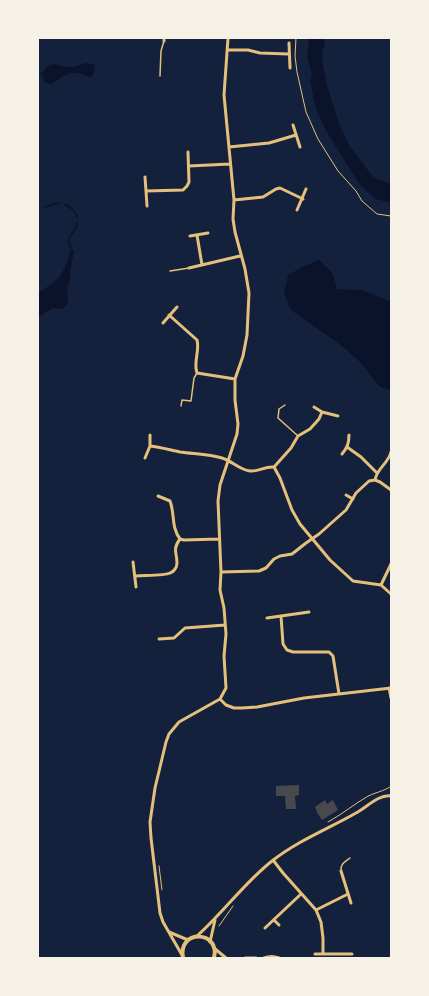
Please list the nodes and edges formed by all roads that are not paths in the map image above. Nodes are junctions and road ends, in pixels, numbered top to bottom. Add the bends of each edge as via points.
1 (228, 38) edge
2 (164, 40) edge
3 (289, 43) dead end
4 (228, 50) junction
5 (288, 54) junction
6 (290, 68) dead end
7 (160, 76) dead end
8 (293, 125) dead end
9 (296, 135) junction
10 (300, 146) dead end
11 (229, 147) junction
12 (188, 152) dead end
13 (230, 164) junction
14 (189, 166) junction
15 (146, 177) dead end
16 (306, 189) dead end
17 (146, 191) junction
18 (303, 199) junction
19 (234, 200) junction
20 (147, 206) dead end
21 (297, 210) dead end
22 (208, 232) dead end
23 (197, 235) junction
24 (190, 236) dead end
25 (240, 256) junction
26 (202, 265) junction
27 (189, 268) joint
28 (170, 271) dead end
29 (177, 307) dead end
30 (169, 316) junction
31 (163, 323) dead end
32 (197, 373) junction
33 (235, 380) junction
34 (285, 405) dead end
35 (181, 406) dead end
36 (314, 407) dead end
37 (322, 412) junction
38 (338, 416) dead end
39 (150, 435) dead end
40 (298, 436) junction
41 (348, 436) dead end
42 (150, 446) junction
43 (347, 448) junction
44 (391, 452) edge
45 (342, 454) dead end
46 (145, 458) dead end
47 (229, 460) junction
48 (274, 467) junction
49 (376, 472) junction
50 (375, 480) junction
51 (391, 490) edge
52 (346, 495) dead end
53 (158, 496) dead end
54 (352, 499) junction
55 (180, 539) junction
56 (219, 539) junction
57 (312, 539) junction
58 (133, 562) dead end
59 (391, 564) edge
60 (221, 572) junction
61 (135, 576) junction
62 (381, 585) junction
63 (136, 587) dead end
64 (391, 594) edge
65 (309, 612) dead end
66 (281, 616) junction
67 (267, 618) dead end
68 (225, 625) junction
69 (159, 639) dead end
70 (390, 688) edge
71 (339, 694) junction
72 (391, 698) edge
73 (220, 699) junction
74 (391, 796) edge
75 (350, 858) dead end
76 (273, 860) junction
77 (341, 871) joint
78 (301, 894) junction
79 (348, 894) junction
80 (351, 903) dead end
81 (316, 910) junction
82 (215, 920) junction
83 (274, 920) junction
84 (279, 925) dead end
85 (265, 928) dead end
86 (169, 932) junction
87 (196, 936) junction
88 (188, 940) junction
89 (210, 942) junction
90 (214, 948) junction
91 (315, 954) dead end
92 (323, 954) junction
93 (352, 954) dead end
94 (182, 957) edge
95 (214, 958) edge
96 (226, 958) edge
97 (245, 958) edge
98 (256, 958) edge
99 (264, 958) edge
100 (279, 958) edge

1 - 4 street
2 - 7 lane
3 - 5 street
4 - 5 street
4 - 11 street via 224,95
5 - 6 street
8 - 9 street
9 - 10 street
9 - 11 street via 269,143
11 - 13 street
12 - 14 street
13 - 14 street
13 - 19 street
14 - 17 street via 189,182 183,190
15 - 17 street
16 - 18 street
17 - 20 street
18 - 19 street via 280,188 263,197
18 - 21 street
19 - 25 street via 233,219
22 - 23 street
23 - 24 street
23 - 26 street
25 - 26 street
25 - 33 street via 248,283 248,316 246,346
26 - 27 street
27 - 28 lane
29 - 30 street
30 - 31 street
30 - 32 street via 197,340
32 - 33 street
32 - 35 lane via 191,401 182,400
33 - 47 street via 238,424
34 - 40 lane via 278,409 278,418
36 - 37 street
37 - 38 street
37 - 40 street via 310,429
39 - 42 street
40 - 48 street
41 - 43 street
42 - 46 street
42 - 47 street
43 - 45 street
43 - 49 street
44 - 49 street via 387,462
47 - 48 street via 248,471
47 - 56 street via 218,494
48 - 57 street via 292,510
49 - 50 street
50 - 51 street
50 - 54 street via 369,481
52 - 54 street
53 - 55 street via 170,501 173,526
54 - 57 street via 346,510
55 - 56 street
55 - 61 street via 175,551 177,563 170,574
56 - 60 street
57 - 60 street via 292,554 274,559 263,570
57 - 62 street via 349,579 358,583
58 - 61 street
59 - 62 street
60 - 68 street via 220,590
61 - 63 street
62 - 64 street
65 - 66 street
66 - 67 street
66 - 71 street via 283,644 287,650 329,652 333,656
68 - 69 street via 185,628 174,638
68 - 73 street via 226,688
70 - 71 street
70 - 72 street
71 - 73 street via 242,708 226,705
73 - 86 street via 174,727 166,742 155,788 151,811 151,838 160,913
74 - 76 street via 382,796
75 - 77 lane via 342,864
76 - 78 street
76 - 82 street via 250,880
77 - 79 street
78 - 81 street
78 - 83 street
79 - 80 street
79 - 81 street
81 - 92 street via 321,922
82 - 87 street
82 - 89 street
83 - 84 street
83 - 85 street
86 - 88 street
86 - 94 street
87 - 88 street
87 - 89 street via 206,938
88 - 94 street via 182,950
89 - 90 street
90 - 95 street
90 - 96 street
91 - 92 street
92 - 93 street
97 - 98 street
99 - 100 street

